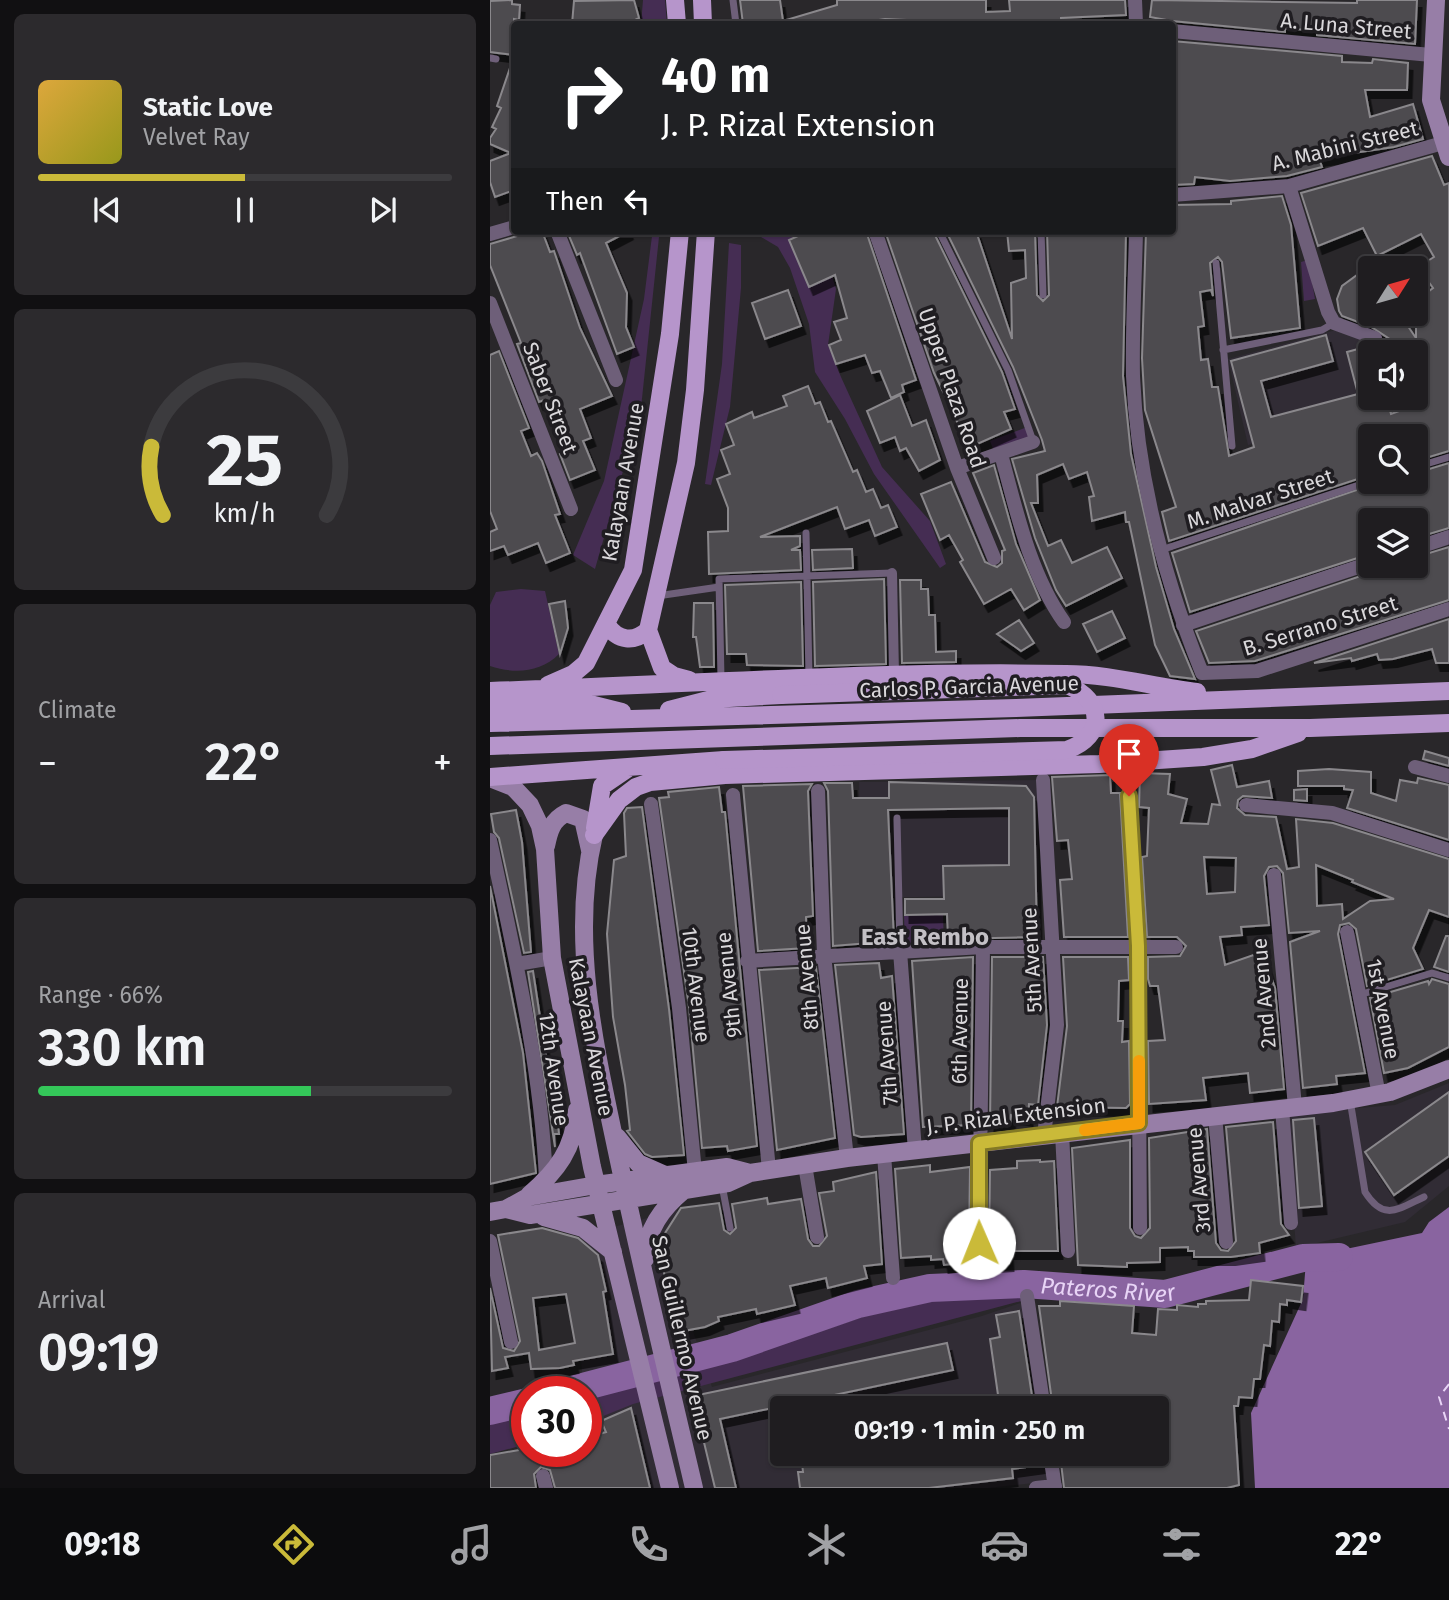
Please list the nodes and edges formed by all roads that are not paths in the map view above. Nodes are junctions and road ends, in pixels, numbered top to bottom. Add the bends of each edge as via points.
1 (675, 0) edge
2 (702, 0) edge
3 (733, 0) edge
4 (1135, 0) edge
5 (1436, 0) edge
6 (677, 21) edge
7 (703, 21) edge
8 (736, 21) edge
9 (1136, 21) edge
10 (1176, 31) edge
11 (1431, 55) junction
12 (1445, 141) edge
13 (1289, 186) junction
14 (1176, 195) edge
15 (511, 228) edge
16 (490, 234) edge
17 (559, 235) edge
18 (680, 235) edge
19 (706, 235) edge
20 (876, 235) edge
21 (941, 235) edge
22 (1041, 235) edge
23 (1136, 235) edge
24 (1216, 262) dead end
25 (1043, 295) dead end
26 (490, 303) edge
27 (1334, 323) junction
28 (1374, 338) dead end
29 (1223, 349) junction
30 (616, 380) dead end
31 (1034, 442) joint
32 (1232, 446) dead end
33 (1001, 454) junction
34 (1449, 457) edge
35 (1428, 463) edge
36 (957, 468) junction
37 (1358, 485) edge
38 (570, 509) dead end
39 (806, 533) dead end
40 (1449, 537) edge
41 (1428, 544) edge
42 (1161, 550) junction
43 (994, 558) dead end
44 (1358, 567) edge
45 (892, 573) joint
46 (805, 576) junction
47 (719, 587) junction
48 (657, 597) junction
49 (1449, 609) edge
50 (1064, 622) dead end
51 (607, 625) junction
52 (1183, 625) junction
53 (648, 630) junction
54 (894, 674) junction
55 (808, 678) junction
56 (714, 683) junction
57 (525, 690) junction
58 (490, 691) edge
59 (1449, 691) edge
60 (761, 694) junction
61 (490, 698) edge
62 (1252, 699) junction
63 (490, 705) edge
64 (638, 717) junction
65 (490, 723) edge
66 (1449, 723) edge
67 (1310, 728) junction
68 (490, 746) edge
69 (637, 765) junction
70 (1415, 767) dead end
71 (1449, 776) edge
72 (490, 777) edge
73 (1043, 780) dead end
74 (818, 791) dead end
75 (733, 795) dead end
76 (1129, 796) dead end
77 (651, 804) dead end
78 (1246, 805) dead end
79 (897, 818) dead end
80 (490, 840) edge
81 (592, 844) junction
82 (545, 849) junction
83 (1449, 850) edge
84 (1274, 875) dead end
85 (1347, 932) dead end
86 (1138, 946) junction
87 (983, 947) junction
88 (1176, 947) dead end
89 (1052, 948) junction
90 (900, 951) junction
91 (824, 955) junction
92 (552, 958) junction
93 (747, 961) junction
94 (517, 964) junction
95 (1449, 978) edge
96 (1359, 995) junction
97 (1449, 1069) edge
98 (578, 1089) junction
99 (1379, 1095) junction
100 (1350, 1100) junction
101 (1289, 1108) junction
102 (1215, 1115) junction
103 (1139, 1123) junction
104 (610, 1125) junction
105 (1062, 1133) junction
106 (1044, 1136) junction
107 (979, 1143) junction
108 (915, 1151) junction
109 (884, 1154) junction
110 (847, 1158) junction
111 (805, 1165) junction
112 (769, 1170) junction
113 (695, 1172) junction
114 (750, 1172) junction
115 (665, 1175) junction
116 (546, 1180) junction
117 (722, 1184) junction
118 (596, 1185) junction
119 (625, 1190) junction
120 (684, 1190) junction
121 (528, 1197) junction
122 (1424, 1197) dead end
123 (600, 1203) junction
124 (498, 1211) edge
125 (530, 1215) junction
126 (1291, 1223) dead end
127 (730, 1228) dead end
128 (1140, 1228) dead end
129 (817, 1237) dead end
130 (490, 1241) edge
131 (1226, 1242) dead end
132 (979, 1243) dead end
133 (1068, 1251) dead end
134 (613, 1252) junction
135 (644, 1277) junction
136 (893, 1278) dead end
137 (1027, 1296) dead end
138 (511, 1342) dead end
139 (1042, 1396) edge
140 (1052, 1466) edge
141 (1055, 1487) edge
142 (670, 1488) edge
143 (694, 1488) edge
144 (1036, 1488) edge

1 - 6 main road
2 - 7 main road
3 - 8 lane
4 - 9 street
5 - 11 main road
10 - 11 street, A. Luna Street
11 - 12 main road via 1431,100
12 - 13 street, A. Mabini Street
13 - 14 street, A. Mabini Street
13 - 27 street
15 - 16 street
17 - 30 street
18 - 51 main road, Kalayaan Avenue via 644,514 633,570
19 - 48 main road via 686,463
20 - 36 street, Upper Plaza Road
21 - 31 lane via 1008,370
22 - 25 lane
23 - 42 street via 1133,376 1141,451
24 - 29 lane
26 - 38 street, Saber Street
27 - 28 street
27 - 29 lane via 1322,330
29 - 32 lane
31 - 33 street
33 - 36 street
33 - 50 street via 1021,529
34 - 35 lane
36 - 43 street, Upper Plaza Road
37 - 42 lane, M. Malvar Street
39 - 46 lane
40 - 41 street
42 - 52 street
44 - 52 street
45 - 46 lane
45 - 54 street
46 - 47 lane via 719,579
46 - 55 lane
47 - 48 lane
47 - 56 lane
48 - 53 main road
49 - 52 street, B. Serrano Street via 1257,671 1202,673
51 - 53 main road via 625,639
51 - 57 main road, Kalayaan Avenue via 586,663 573,674
53 - 56 main road via 662,668 674,676
54 - 55 main road
54 - 62 main road via 1080,674
55 - 56 main road
56 - 57 main road
56 - 60 main road
57 - 58 main road
57 - 61 main road
59 - 62 main road, Carlos P. Garcia Avenue
60 - 64 main road via 712,699
60 - 69 main road, bridge via 1067,685 1080,690 1096,719 1092,736 1067,750
62 - 64 main road, Carlos P. Garcia Avenue
63 - 64 main road via 586,702
64 - 65 main road, Carlos P. Garcia Avenue
66 - 67 main road, Carlos P. Garcia Avenue
67 - 68 main road, Carlos P. Garcia Avenue via 1020,729
67 - 81 main road via 1252,749 1203,757 725,775 650,782 618,800
69 - 72 main road
69 - 81 main road via 602,786
70 - 71 street
72 - 82 main road, Kalayaan Avenue via 513,787 530,805
73 - 89 street, 5th Avenue
74 - 91 street, 8th Avenue
75 - 93 street, 9th Avenue
76 - 86 street
77 - 113 street, 10th Avenue via 679,1008
78 - 83 street via 1332,813
79 - 90 lane
80 - 94 street, 12th Avenue
81 - 82 main road via 583,820 566,813 549,830
81 - 104 main road, Kalayaan Avenue via 585,898 589,994
82 - 92 main road, Kalayaan Avenue
84 - 101 street, 2nd Avenue
85 - 96 street, 1st Avenue
86 - 88 street
86 - 89 street
86 - 103 street
87 - 89 street
87 - 90 street
87 - 107 street, 6th Avenue
89 - 106 street, 5th Avenue via 1057,1025
90 - 91 street
90 - 108 street, 7th Avenue
91 - 93 street
91 - 110 street, 8th Avenue
92 - 94 street
92 - 98 main road, Kalayaan Avenue
93 - 112 street, 9th Avenue
94 - 116 street, 12th Avenue via 539,1101
95 - 96 lane via 1432,973
96 - 99 street, 1st Avenue
97 - 99 main road, J. P. Rizal Extension
98 - 116 main road via 571,1144
98 - 118 main road, Kalayaan Avenue
99 - 100 main road, J. P. Rizal Extension
100 - 101 main road, J. P. Rizal Extension
100 - 122 lane via 1365,1192 1372,1202 1380,1209 1395,1211
101 - 102 main road, J. P. Rizal Extension
101 - 126 street, 2nd Avenue
102 - 103 main road, J. P. Rizal Extension
102 - 131 street, 3rd Avenue
103 - 105 main road, J. P. Rizal Extension
103 - 128 street
104 - 115 main road via 633,1158
104 - 119 main road, Kalayaan Avenue
105 - 106 main road, J. P. Rizal Extension
105 - 133 street
106 - 107 main road, J. P. Rizal Extension
107 - 108 main road, J. P. Rizal Extension
107 - 132 street, 6th Avenue
108 - 109 main road, J. P. Rizal Extension
109 - 110 main road, J. P. Rizal Extension
109 - 136 street
110 - 111 main road, J. P. Rizal Extension
111 - 112 main road, J. P. Rizal Extension
111 - 129 street
112 - 114 main road, J. P. Rizal Extension
113 - 114 main road, J. P. Rizal Extension via 727,1167
113 - 115 main road, J. P. Rizal Extension
114 - 117 main road, J. P. Rizal Extension
115 - 119 main road, J. P. Rizal Extension
116 - 121 main road
117 - 120 main road, J. P. Rizal Extension
117 - 127 lane
118 - 119 main road, J. P. Rizal Extension
118 - 121 main road, J. P. Rizal Extension
118 - 123 main road, Kalayaan Avenue
119 - 120 main road, J. P. Rizal Extension
119 - 123 main road, J. P. Rizal Extension
119 - 135 main road, San Guillermo Avenue
120 - 135 main road via 651,1230
121 - 124 main road, J. P. Rizal Extension
123 - 125 main road, J. P. Rizal Extension
123 - 134 main road
124 - 125 main road, J. P. Rizal Extension
125 - 134 main road via 576,1225
130 - 138 street
134 - 142 main road
135 - 143 main road, San Guillermo Avenue
137 - 139 street
140 - 141 street
141 - 144 street

